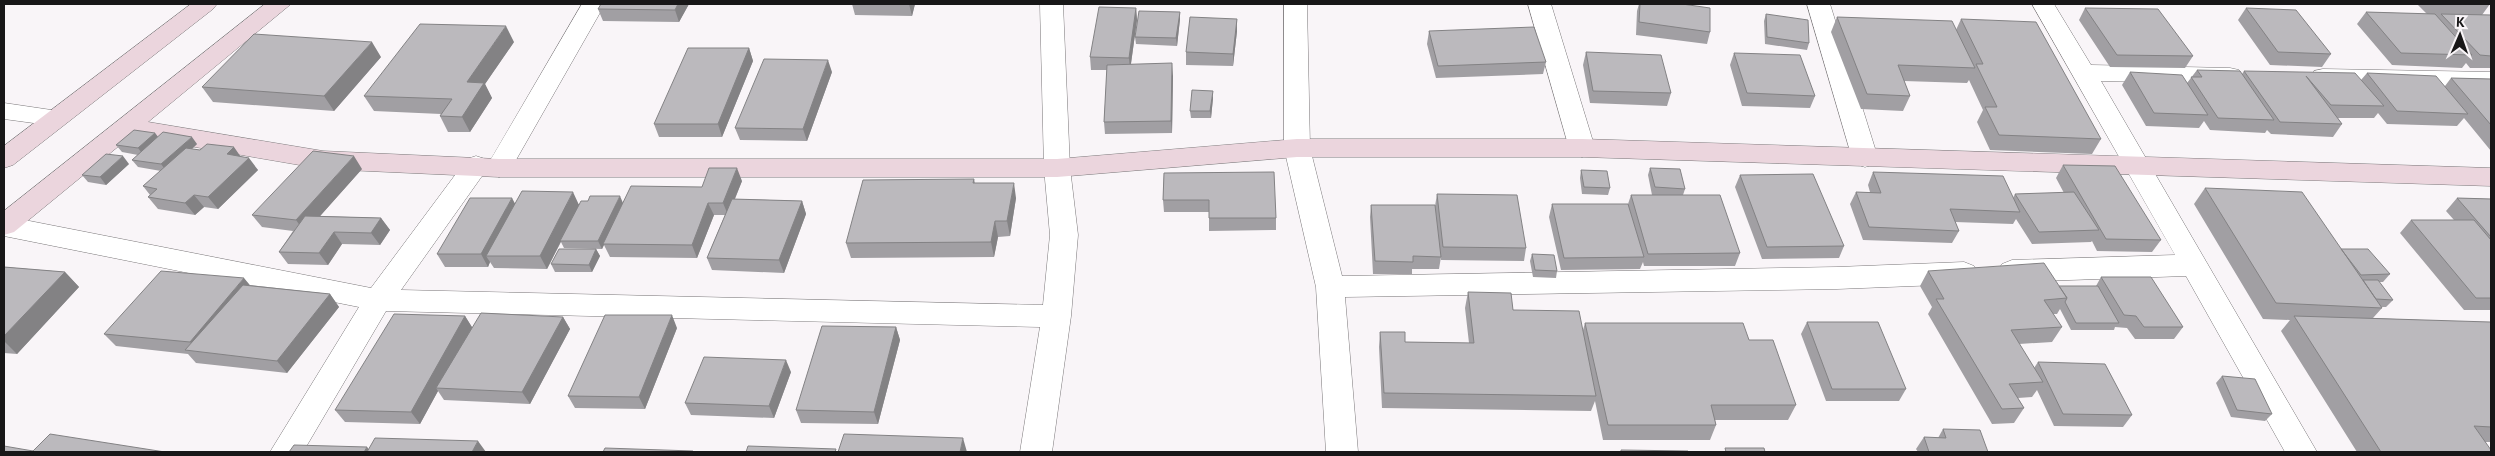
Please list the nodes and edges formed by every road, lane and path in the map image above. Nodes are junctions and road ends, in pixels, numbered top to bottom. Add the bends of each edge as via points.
1 (205, 4) edge
2 (279, 4) edge
3 (593, 4) edge
4 (1052, 4) edge
5 (1294, 4) edge
6 (1539, 4) edge
7 (1818, 4) edge
8 (2043, 4) edge
9 (2084, 73) junction
10 (2253, 76) edge
11 (2303, 77) edge
12 (2491, 80) edge
13 (4, 111) edge
14 (56, 118) junction
15 (125, 128) junction
16 (1297, 148) junction
17 (1582, 148) junction
18 (1865, 158) junction
19 (4, 159) edge
20 (2138, 164) junction
21 (487, 166) junction
22 (1057, 168) junction
23 (2491, 176) edge
24 (4, 226) edge
25 (2195, 265) junction
26 (1330, 287) junction
27 (378, 300) junction
28 (1056, 316) junction
29 (286, 452) edge
30 (1036, 452) edge
31 (1342, 452) edge
32 (2301, 452) edge

1 - 14 street
2 - 15 street
3 - 21 street
4 - 22 street
5 - 16 street
6 - 17 street
7 - 18 street
8 - 9 street
9 - 10 street
9 - 20 street
11 - 12 street
13 - 14 street
14 - 19 street
15 - 21 street via 323,160
15 - 24 street
16 - 17 street
16 - 22 street
16 - 26 street
17 - 18 street
18 - 20 street
20 - 23 street
20 - 25 street
21 - 22 street
21 - 27 street
22 - 28 street via 1064,235
24 - 27 street
25 - 26 street via 1837,278
25 - 32 street
26 - 31 street
27 - 28 street
27 - 29 street
28 - 30 street

